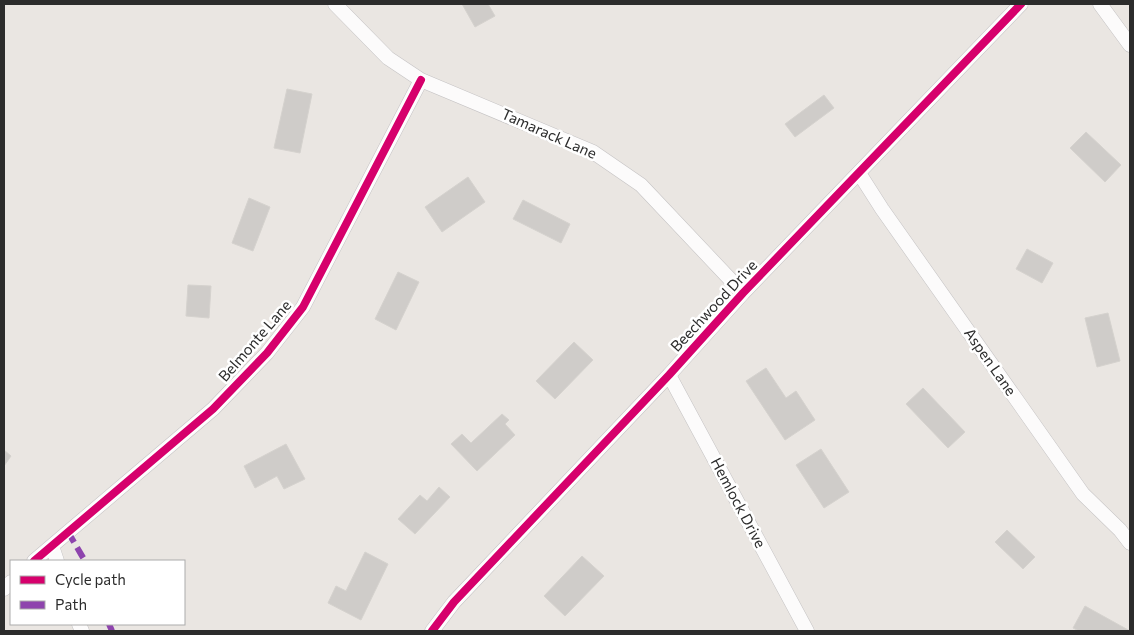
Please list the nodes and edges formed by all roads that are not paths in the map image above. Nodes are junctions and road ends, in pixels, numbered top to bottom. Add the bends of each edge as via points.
1 (335, 4) edge
2 (1021, 4) edge
3 (1100, 4) edge
4 (1130, 45) edge
5 (421, 80) junction
6 (859, 173) junction
7 (743, 293) junction
8 (669, 375) junction
9 (1130, 543) edge
10 (52, 546) junction
11 (35, 560) edge
12 (57, 560) edge
13 (432, 631) edge
14 (806, 631) edge

1 - 5 street, Tamarack Lane via 388,58
2 - 6 street, Beechwood Drive
3 - 4 street
5 - 7 street, Tamarack Lane via 593,152 641,184
5 - 10 street, Belmonte Lane via 303,307 267,353 213,409
6 - 7 street, Beechwood Drive
6 - 9 street, Aspen Lane via 1083,494
7 - 8 street, Beechwood Drive
8 - 13 street, Beechwood Drive via 454,602
8 - 14 street, Hemlock Drive
10 - 11 street, Belmonte Lane
10 - 12 street

